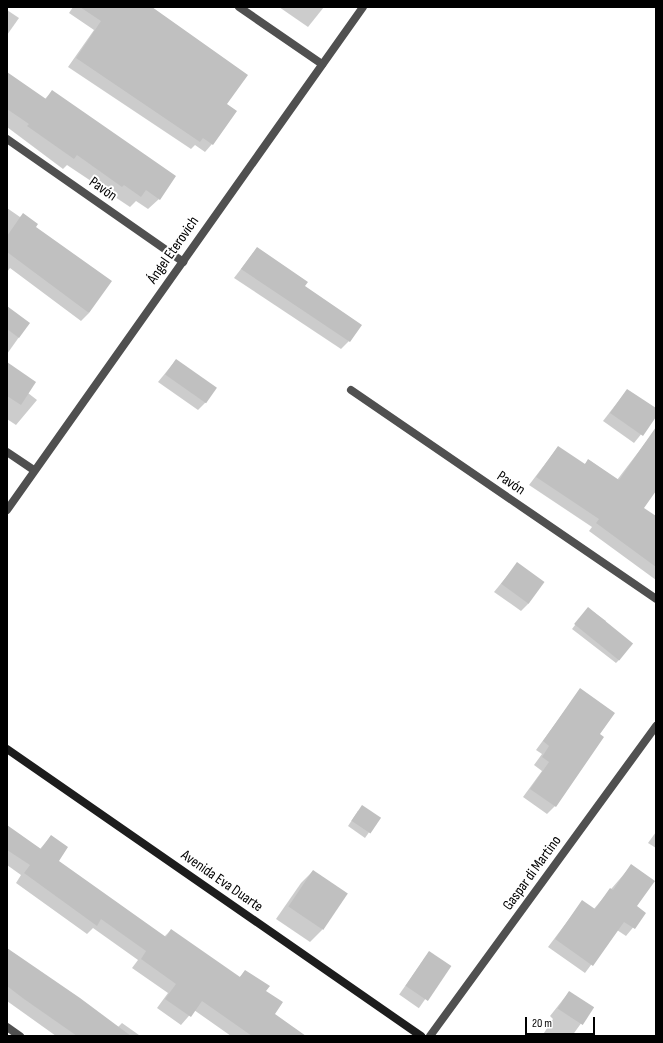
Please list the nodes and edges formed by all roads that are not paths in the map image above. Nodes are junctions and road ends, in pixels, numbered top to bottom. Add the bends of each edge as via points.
1 (239, 7) edge
2 (363, 7) edge
3 (322, 64) junction
4 (7, 139) edge
5 (183, 262) junction
6 (351, 390) dead end
7 (7, 452) edge
8 (34, 470) junction
9 (7, 510) edge
10 (656, 599) edge
11 (656, 726) edge
12 (7, 749) edge
13 (7, 1027) edge
14 (20, 1036) edge
15 (422, 1036) edge
16 (430, 1036) edge

1 - 3 street
2 - 3 street, Ángel Eterovich
3 - 5 street, Ángel Eterovich
4 - 5 street, Pavón
5 - 8 street, Ángel Eterovich
6 - 10 street, Pavón
7 - 8 street
8 - 9 street, Ángel Eterovich
11 - 16 street, Gaspar di Martino
12 - 15 main road, Avenida Eva Duarte
13 - 14 street

